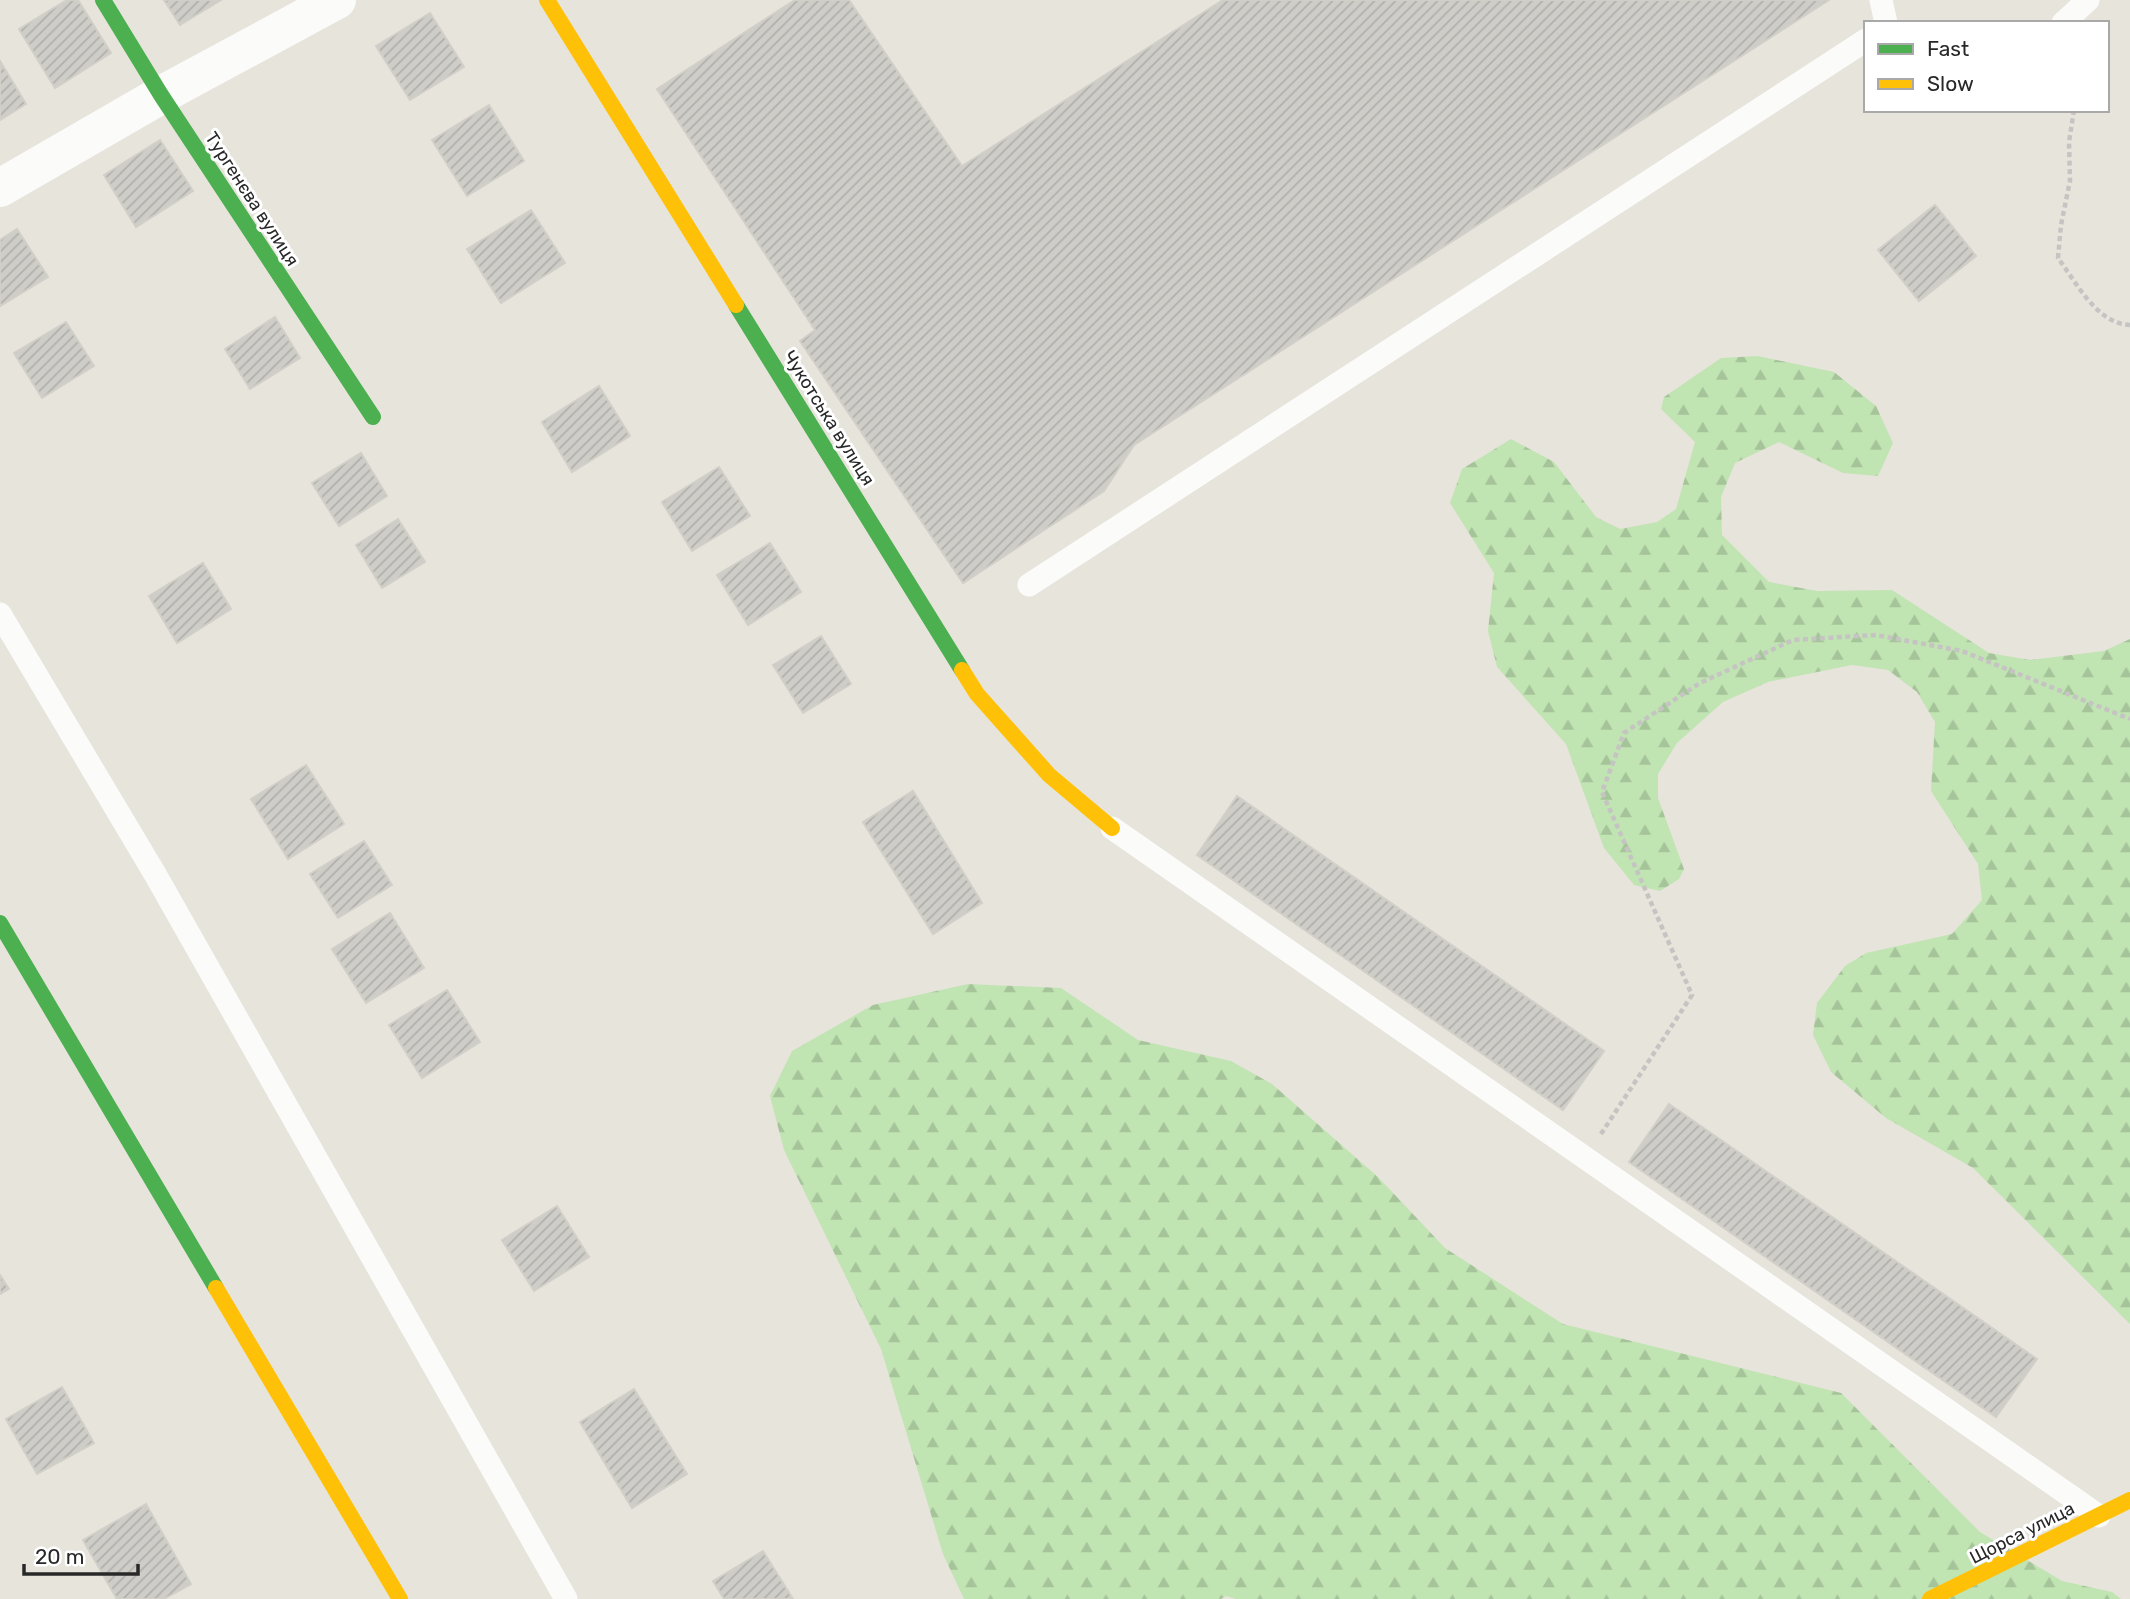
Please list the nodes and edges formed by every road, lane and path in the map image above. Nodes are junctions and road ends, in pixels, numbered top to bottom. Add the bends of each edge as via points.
1 (103, 0) edge
2 (337, 0) edge
3 (547, 0) edge
4 (1881, 0) edge
5 (2088, 0) edge
6 (1886, 21) edge
7 (2065, 21) edge
8 (1864, 41) edge
9 (161, 95) junction
10 (2074, 112) edge
11 (0, 188) edge
12 (2130, 325) edge
13 (373, 418) dead end
14 (1029, 585) dead end
15 (0, 614) edge
16 (2130, 719) edge
17 (1112, 828) joint
18 (0, 923) edge
19 (1585, 1158) junction
20 (2130, 1500) edge
21 (2099, 1516) junction
22 (400, 1599) edge
23 (566, 1599) edge
24 (1930, 1599) edge

1 - 9 street, Тургенєва вулиця
2 - 9 street
3 - 17 street, Чукотська вулиця via 977,694 1049,775
4 - 6 lane
5 - 7 lane
8 - 14 lane
9 - 11 street
9 - 13 street, Тургенєва вулиця
10 - 12 path via 2070,181 2058,258 2102,314
15 - 23 lane via 155,874
16 - 19 path via 1962,651 1876,635 1793,640 1700,683 1625,733 1602,792 1692,995
17 - 19 lane
18 - 22 street
19 - 21 lane
20 - 21 street, Щорса улица
21 - 24 street, Щорса улица

